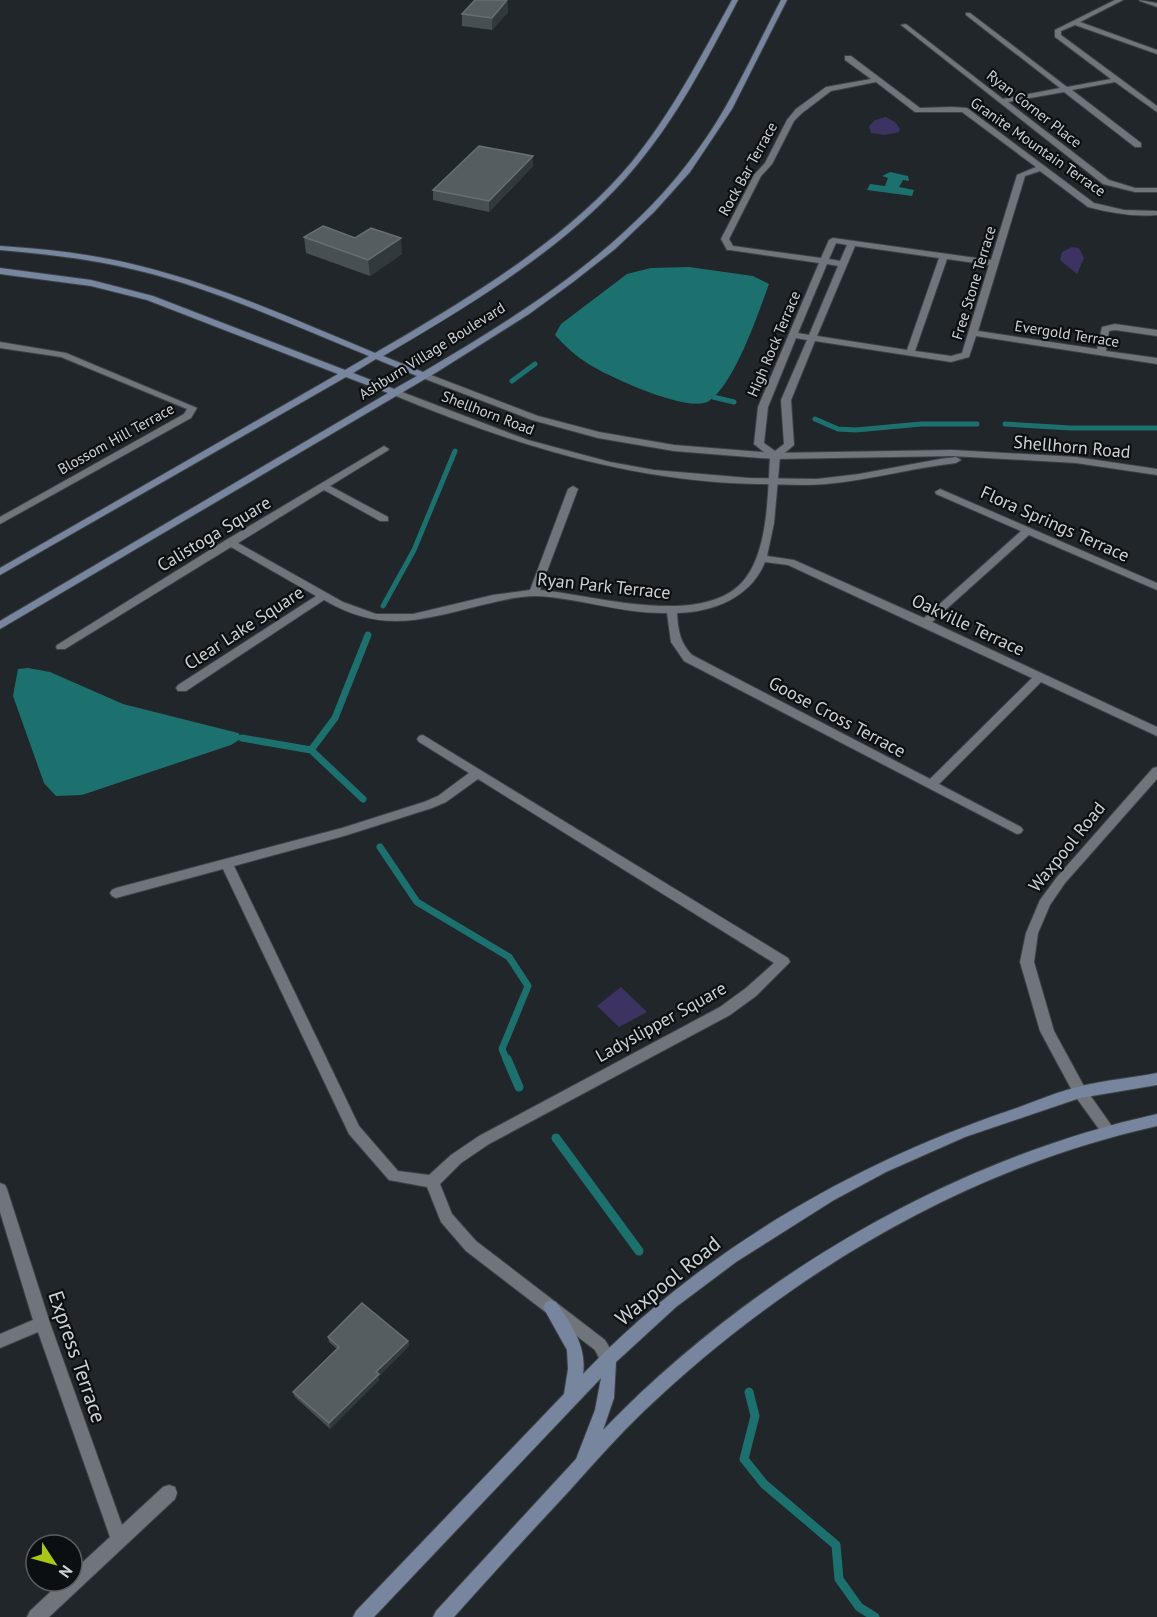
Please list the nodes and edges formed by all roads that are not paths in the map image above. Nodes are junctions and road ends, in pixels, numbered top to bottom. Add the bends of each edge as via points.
1 (735, 0) edge
2 (784, 0) edge
3 (1120, 0) edge
4 (1142, 0) edge
5 (1157, 5) edge
6 (968, 14) dead end
7 (1074, 22) junction
8 (904, 25) dead end
9 (1157, 52) edge
10 (848, 58) dead end
11 (877, 80) junction
12 (1117, 81) junction
13 (1067, 89) junction
14 (1002, 101) junction
15 (1157, 110) edge
16 (1138, 145) dead end
17 (1041, 168) junction
18 (1157, 190) edge
19 (1157, 213) edge
20 (852, 243) junction
21 (0, 248) edge
22 (944, 256) junction
23 (825, 262) junction
24 (993, 263) junction
25 (843, 264) junction
26 (0, 271) edge
27 (972, 333) junction
28 (1157, 333) edge
29 (794, 335) junction
30 (812, 338) junction
31 (0, 345) edge
32 (910, 353) junction
33 (1101, 353) junction
34 (374, 356) junction
35 (1157, 362) edge
36 (345, 373) junction
37 (423, 375) junction
38 (394, 392) junction
39 (384, 449) dead end
40 (775, 456) junction
41 (984, 457) junction
42 (1157, 472) edge
43 (774, 481) junction
44 (324, 486) junction
45 (573, 489) dead end
46 (940, 492) dead end
47 (384, 519) dead end
48 (0, 521) edge
49 (1028, 530) junction
50 (230, 542) junction
51 (761, 558) junction
52 (0, 572) edge
53 (1157, 587) edge
54 (534, 593) junction
55 (324, 595) junction
56 (672, 611) junction
57 (925, 623) junction
58 (0, 626) edge
59 (61, 647) dead end
60 (1039, 677) junction
61 (182, 688) dead end
62 (1157, 732) edge
63 (423, 739) dead end
64 (1157, 771) edge
65 (478, 773) junction
66 (931, 785) junction
67 (1017, 830) dead end
68 (227, 864) junction
69 (116, 893) dead end
70 (1157, 1079) edge
71 (1080, 1092) junction
72 (1157, 1120) edge
73 (1108, 1132) junction
74 (432, 1182) junction
75 (1, 1194) edge
76 (551, 1307) junction
77 (42, 1323) junction
78 (0, 1341) edge
79 (608, 1359) junction
80 (570, 1399) junction
81 (579, 1468) junction
82 (169, 1493) dead end
83 (119, 1539) junction
84 (36, 1617) edge
85 (362, 1617) edge
86 (441, 1617) edge

1 - 34 main road, Ashburn Village Boulevard via 661,129 613,187 512,271
2 - 37 main road, Ashburn Village Boulevard via 723,117 663,197 612,247 570,279
3 - 7 street
4 - 5 street
6 - 13 street
7 - 9 street
7 - 12 street via 1058,30 1057,36
8 - 14 street, Ryan Corner Place
10 - 11 street, Granite Mountain Terrace
11 - 17 street, Granite Mountain Terrace via 918,110 964,110
11 - 23 street, Rock Bar Terrace via 829,89 799,111 758,175 725,239 730,248
12 - 13 street
12 - 15 street
13 - 14 street
13 - 16 street
14 - 18 street, Ryan Corner Place via 1106,182 1135,190
17 - 19 street, Granite Mountain Terrace via 1091,204 1111,212
17 - 24 street, Free Stone Terrace via 1021,175
20 - 22 street, High Rock Terrace
20 - 23 street, High Rock Terrace via 834,240
20 - 25 street, High Rock Terrace
21 - 34 main road, Shellhorn Road via 100,260 158,273
22 - 24 street, High Rock Terrace
22 - 32 street
23 - 25 street, Rock Bar Terrace
23 - 29 street, High Rock Terrace
24 - 27 street, Free Stone Terrace
25 - 30 street, High Rock Terrace
26 - 36 main road, Shellhorn Road via 91,283 150,298
27 - 32 street, Free Stone Terrace via 966,355 960,358
27 - 33 street, Evergold Terrace
28 - 33 street via 1105,329
29 - 30 street, Free Stone Terrace
29 - 40 street, High Rock Terrace via 763,407 759,444
30 - 32 street, Free Stone Terrace
30 - 40 street, High Rock Terrace via 786,400 789,445
31 - 48 street, Blossom Hill Terrace via 63,355 192,408 188,416
33 - 35 street, Evergold Terrace
34 - 36 main road, Ashburn Village Boulevard
34 - 37 main road, Shellhorn Road
36 - 38 main road, Shellhorn Road
36 - 52 main road, Ashburn Village Boulevard
37 - 38 main road, Ashburn Village Boulevard
37 - 40 street, Shellhorn Road via 535,418 598,435 674,448
38 - 43 street, Shellhorn Road via 565,456 663,475
38 - 58 main road, Ashburn Village Boulevard
39 - 44 street, Calistoga Square
40 - 41 street, Shellhorn Road via 915,452
40 - 43 street, Ryan Park Terrace
41 - 42 street, Shellhorn Road via 1076,460
41 - 43 street, Shellhorn Road via 833,480
43 - 51 street, Ryan Park Terrace
44 - 47 street
44 - 50 street, Calistoga Square
45 - 54 street
46 - 49 street, Flora Springs Terrace
49 - 53 street, Flora Springs Terrace
49 - 57 street
50 - 55 street, Ryan Park Terrace
50 - 59 street, Calistoga Square
51 - 56 street, Ryan Park Terrace via 757,571 736,593 698,608
51 - 57 street, Oakville Terrace via 790,562
54 - 55 street, Ryan Park Terrace via 397,619 359,613
54 - 56 street, Ryan Park Terrace
55 - 61 street, Clear Lake Square
56 - 66 street, Goose Cross Terrace via 674,638 688,658
57 - 60 street, Oakville Terrace
60 - 62 street, Oakville Terrace
60 - 66 street
63 - 65 street, Ladyslipper Square
64 - 71 street, Waxpool Road via 1061,880 1044,903 1032,933 1027,962 1035,993 1047,1031
65 - 68 street via 428,805
65 - 74 street, Ladyslipper Square via 783,962 724,1011 484,1140
66 - 67 street, Goose Cross Terrace
68 - 69 street
68 - 74 street via 354,1131 394,1176
70 - 71 main road
71 - 73 street, Waxpool Road
71 - 79 main road, Waxpool Road via 960,1133 829,1196 731,1257 671,1302
72 - 73 main road
73 - 81 main road via 963,1184 843,1246 736,1321 688,1361
74 - 76 street via 446,1218 471,1246
75 - 77 street, Express Terrace
76 - 79 street via 600,1345
76 - 80 main road via 572,1339 579,1366
77 - 78 street
77 - 83 street, Express Terrace
79 - 80 main road, Waxpool Road
79 - 81 main road via 608,1398
80 - 85 main road, Waxpool Road
81 - 86 main road
82 - 83 street
83 - 84 street

